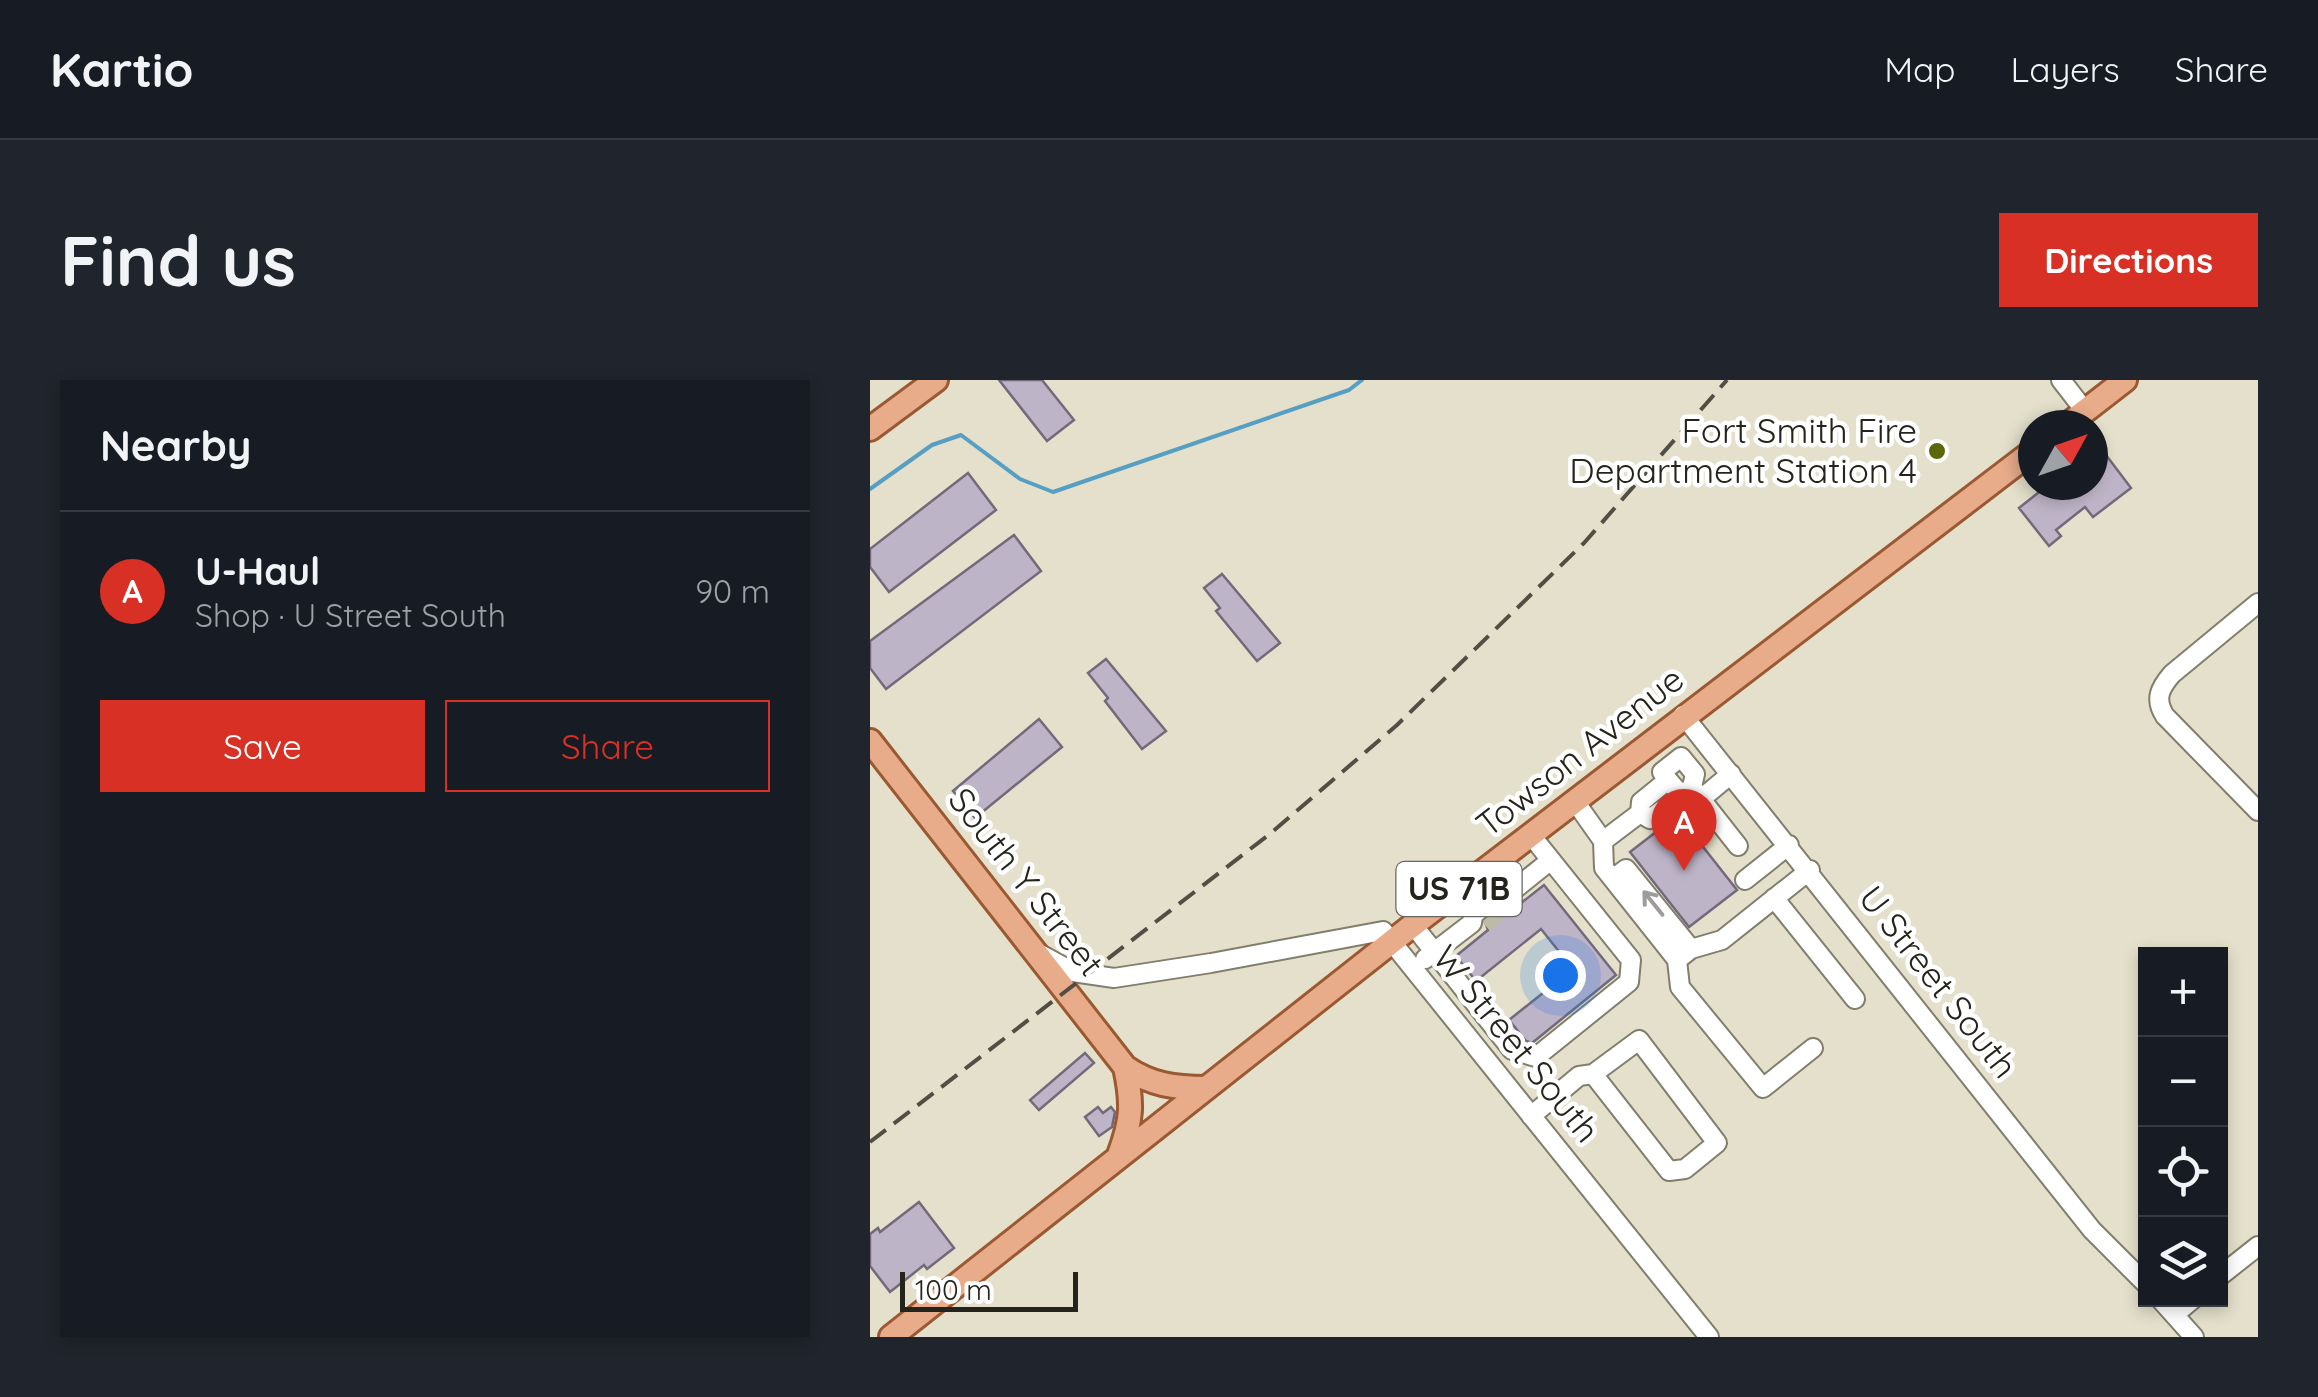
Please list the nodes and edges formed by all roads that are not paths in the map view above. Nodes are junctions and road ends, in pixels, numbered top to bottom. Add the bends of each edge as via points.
1 (936, 380) edge
2 (2061, 380) edge
3 (2125, 380) edge
4 (2073, 410) edge
5 (2086, 410) edge
6 (870, 429) edge
7 (2018, 461) edge
8 (2258, 603) edge
9 (1683, 715) junction
10 (870, 741) edge
11 (1731, 774) junction
12 (1668, 780) junction
13 (1681, 799) junction
14 (1574, 800) junction
15 (2258, 811) edge
16 (1640, 813) junction
17 (1530, 834) junction
18 (1603, 842) junction
19 (1789, 845) junction
20 (1738, 846) dead end
21 (1551, 860) junction
22 (1810, 870) junction
23 (1745, 880) dead end
24 (1774, 898) junction
25 (1413, 925) junction
26 (1392, 942) junction
27 (1036, 951) junction
28 (1434, 952) junction
29 (1684, 954) junction
30 (1414, 968) junction
31 (1855, 999) dead end
32 (1813, 1048) dead end
33 (1126, 1066) junction
34 (1592, 1074) junction
35 (1206, 1088) junction
36 (1531, 1116) junction
37 (1118, 1157) junction
38 (2258, 1246) edge
39 (2228, 1270) edge
40 (2138, 1276) edge
41 (2168, 1307) edge
42 (2184, 1307) edge
43 (2175, 1314) junction
44 (896, 1336) edge
45 (1709, 1337) edge
46 (2194, 1337) edge

1 - 6 main road
2 - 4 street
3 - 5 main road
7 - 9 main road, Towson Avenue / US 71B
8 - 15 street via 2162,686 2158,702
9 - 11 street, U Street South
9 - 14 main road, Towson Avenue / US 71B
10 - 27 main road, South Y Street
11 - 13 street
11 - 19 street, U Street South
12 - 13 street
12 - 13 street via 1662,772 1681,757 1695,774
12 - 16 street via 1640,802
13 - 16 street via 1650,820
13 - 20 street
14 - 17 main road, Towson Avenue / US 71B
14 - 18 street
16 - 18 street
17 - 21 street
17 - 25 main road, Towson Avenue / US 71B
18 - 29 street via 1604,868
19 - 22 street, U Street South
19 - 23 street
21 - 28 street via 1508,899 1500,893 1473,915 1478,923
21 - 28 street via 1631,960 1630,982 1536,1057 1512,1050
22 - 24 street
22 - 40 street, U Street South via 2092,1230
24 - 29 street via 1722,940
24 - 31 street
25 - 26 main road, Towson Avenue / US 71B
25 - 28 street
26 - 27 street, W Street South via 1383,931 1114,978 1072,972
26 - 30 street, W Street South
26 - 35 main road, Towson Avenue / US 71B
27 - 33 main road, South Y Street
28 - 30 street
29 - 32 street via 1680,987 1764,1088
30 - 36 street, W Street South
33 - 35 main road, South Y Street via 1161,1084
33 - 37 main road via 1132,1106
34 - 34 street via 1668,1171 1685,1169 1717,1143 1638,1040
34 - 36 street via 1579,1076
35 - 37 main road, Towson Avenue / US 71B
36 - 45 street, W Street South
37 - 44 main road, Towson Avenue / US 71B
38 - 39 street
41 - 43 street
42 - 43 street
43 - 46 street

